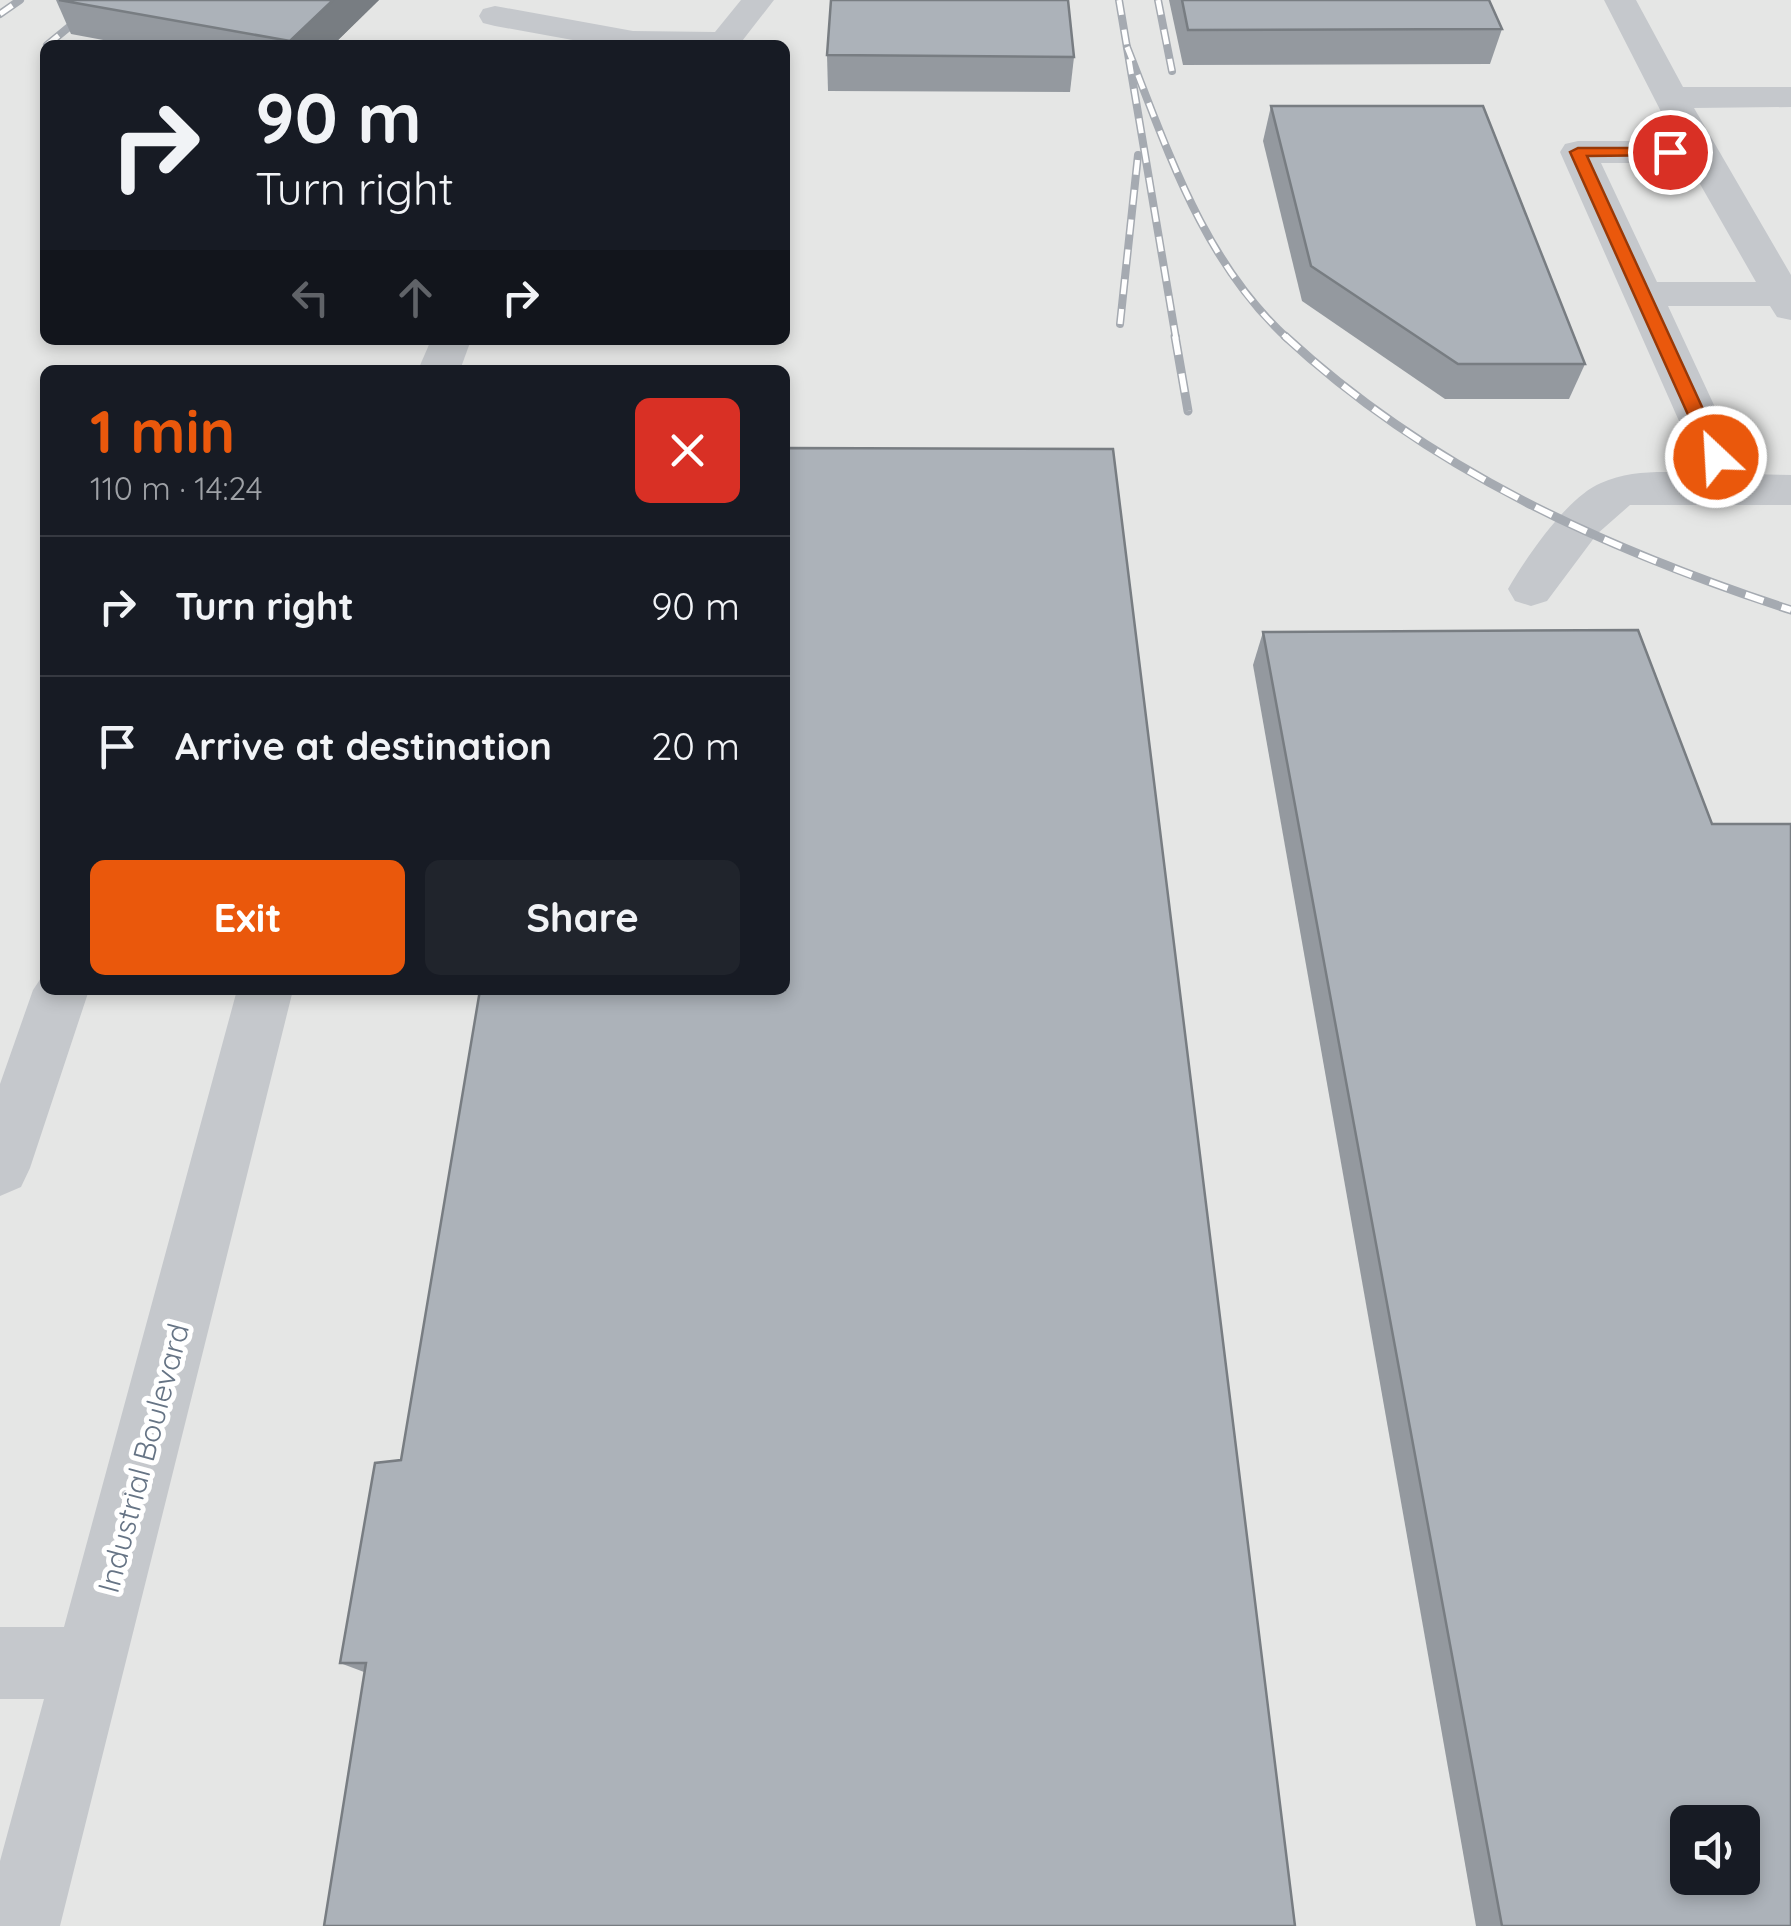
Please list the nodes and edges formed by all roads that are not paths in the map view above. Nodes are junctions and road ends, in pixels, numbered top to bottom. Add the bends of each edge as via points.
1 (758, 0) edge
2 (1620, 0) edge
3 (502, 8) edge
4 (639, 33) edge
5 (473, 40) edge
6 (705, 40) edge
7 (726, 40) edge
8 (1671, 98) junction
9 (1791, 98) edge
10 (1700, 152) junction
11 (1642, 294) junction
12 (1787, 301) edge
13 (1731, 489) junction
14 (1791, 490) edge
15 (1531, 588) dead end
16 (59, 995) edge
17 (265, 995) edge
18 (0, 1168) edge
19 (0, 1663) edge
20 (89, 1663) junction
21 (20, 1926) edge

1 - 7 street
2 - 8 street
3 - 4 street
3 - 5 street
4 - 6 street
8 - 9 street
8 - 10 street
10 - 11 street via 1578,152
10 - 12 street
11 - 12 street
11 - 13 street
13 - 14 street
13 - 15 street via 1612,494
16 - 18 street
17 - 20 street, Industrial Boulevard
19 - 20 street
20 - 21 street, Industrial Boulevard

